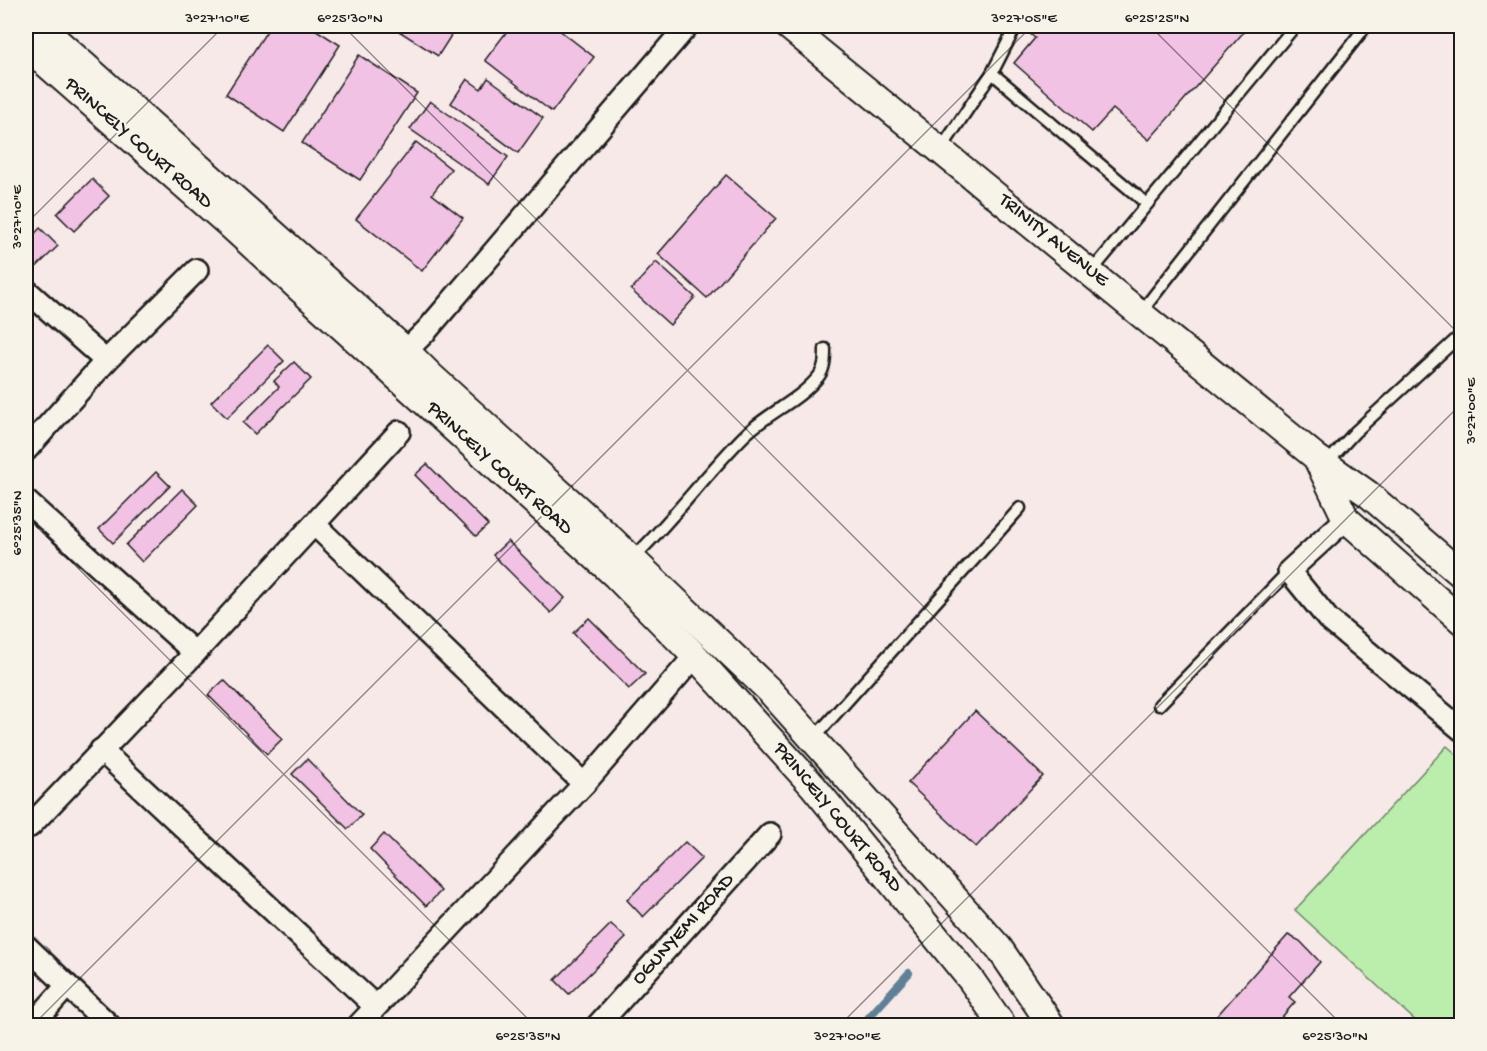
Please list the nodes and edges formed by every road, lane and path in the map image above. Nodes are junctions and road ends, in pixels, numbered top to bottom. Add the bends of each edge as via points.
1 (40, 26) edge
2 (687, 26) edge
3 (788, 26) edge
4 (1016, 26) edge
5 (1295, 26) edge
6 (1366, 26) edge
7 (26, 46) edge
8 (992, 73) junction
9 (941, 149) junction
10 (1147, 204) junction
11 (197, 270) dead end
12 (1091, 272) junction
13 (26, 290) edge
14 (1141, 312) junction
15 (1461, 334) edge
16 (825, 349) dead end
17 (406, 351) junction
18 (106, 362) junction
19 (399, 432) dead end
20 (26, 450) edge
21 (1321, 461) junction
22 (1368, 494) junction
23 (26, 501) edge
24 (1020, 508) dead end
25 (1346, 519) junction
26 (315, 525) junction
27 (632, 560) junction
28 (1289, 571) junction
29 (1461, 575) edge
30 (1461, 621) edge
31 (195, 653) junction
32 (694, 656) junction
33 (1159, 705) dead end
34 (1461, 730) edge
35 (813, 739) junction
36 (101, 750) junction
37 (584, 784) junction
38 (30, 826) dead end
39 (770, 834) dead end
40 (26, 946) edge
41 (67, 986) junction
42 (375, 1006) junction
43 (31, 1026) edge
44 (110, 1026) edge
45 (358, 1026) edge
46 (597, 1026) edge
47 (1003, 1026) edge
48 (1052, 1026) edge

1 - 17 street
2 - 17 street
3 - 9 street, TRINITY AVENUE
4 - 8 lane
5 - 10 lane
6 - 14 lane
7 - 32 street, PRINCELY COURT ROAD via 232,227 616,576
8 - 9 lane
8 - 10 lane
9 - 12 street, TRINITY AVENUE
10 - 12 lane
11 - 18 street
12 - 14 street, TRINITY AVENUE
13 - 18 street
14 - 21 street, TRINITY AVENUE
15 - 21 lane
16 - 27 lane via 821,373 806,390 744,437
17 - 27 street
18 - 20 street
19 - 26 street
21 - 22 street, TRINITY AVENUE
21 - 25 street
22 - 25 street
22 - 29 street, TRINITY AVENUE
23 - 31 street
24 - 35 lane
25 - 28 street
25 - 30 street
26 - 31 street
26 - 37 street
27 - 35 street via 769,690
28 - 33 lane
28 - 34 street via 1328,619
31 - 36 street
32 - 37 street
32 - 47 street, PRINCELY COURT ROAD via 813,786 971,980
35 - 48 street via 999,948
36 - 38 street
36 - 42 street
37 - 42 street
39 - 46 street, OGUNYEMI ROAD
40 - 41 street
41 - 43 street
41 - 44 street
42 - 45 street

